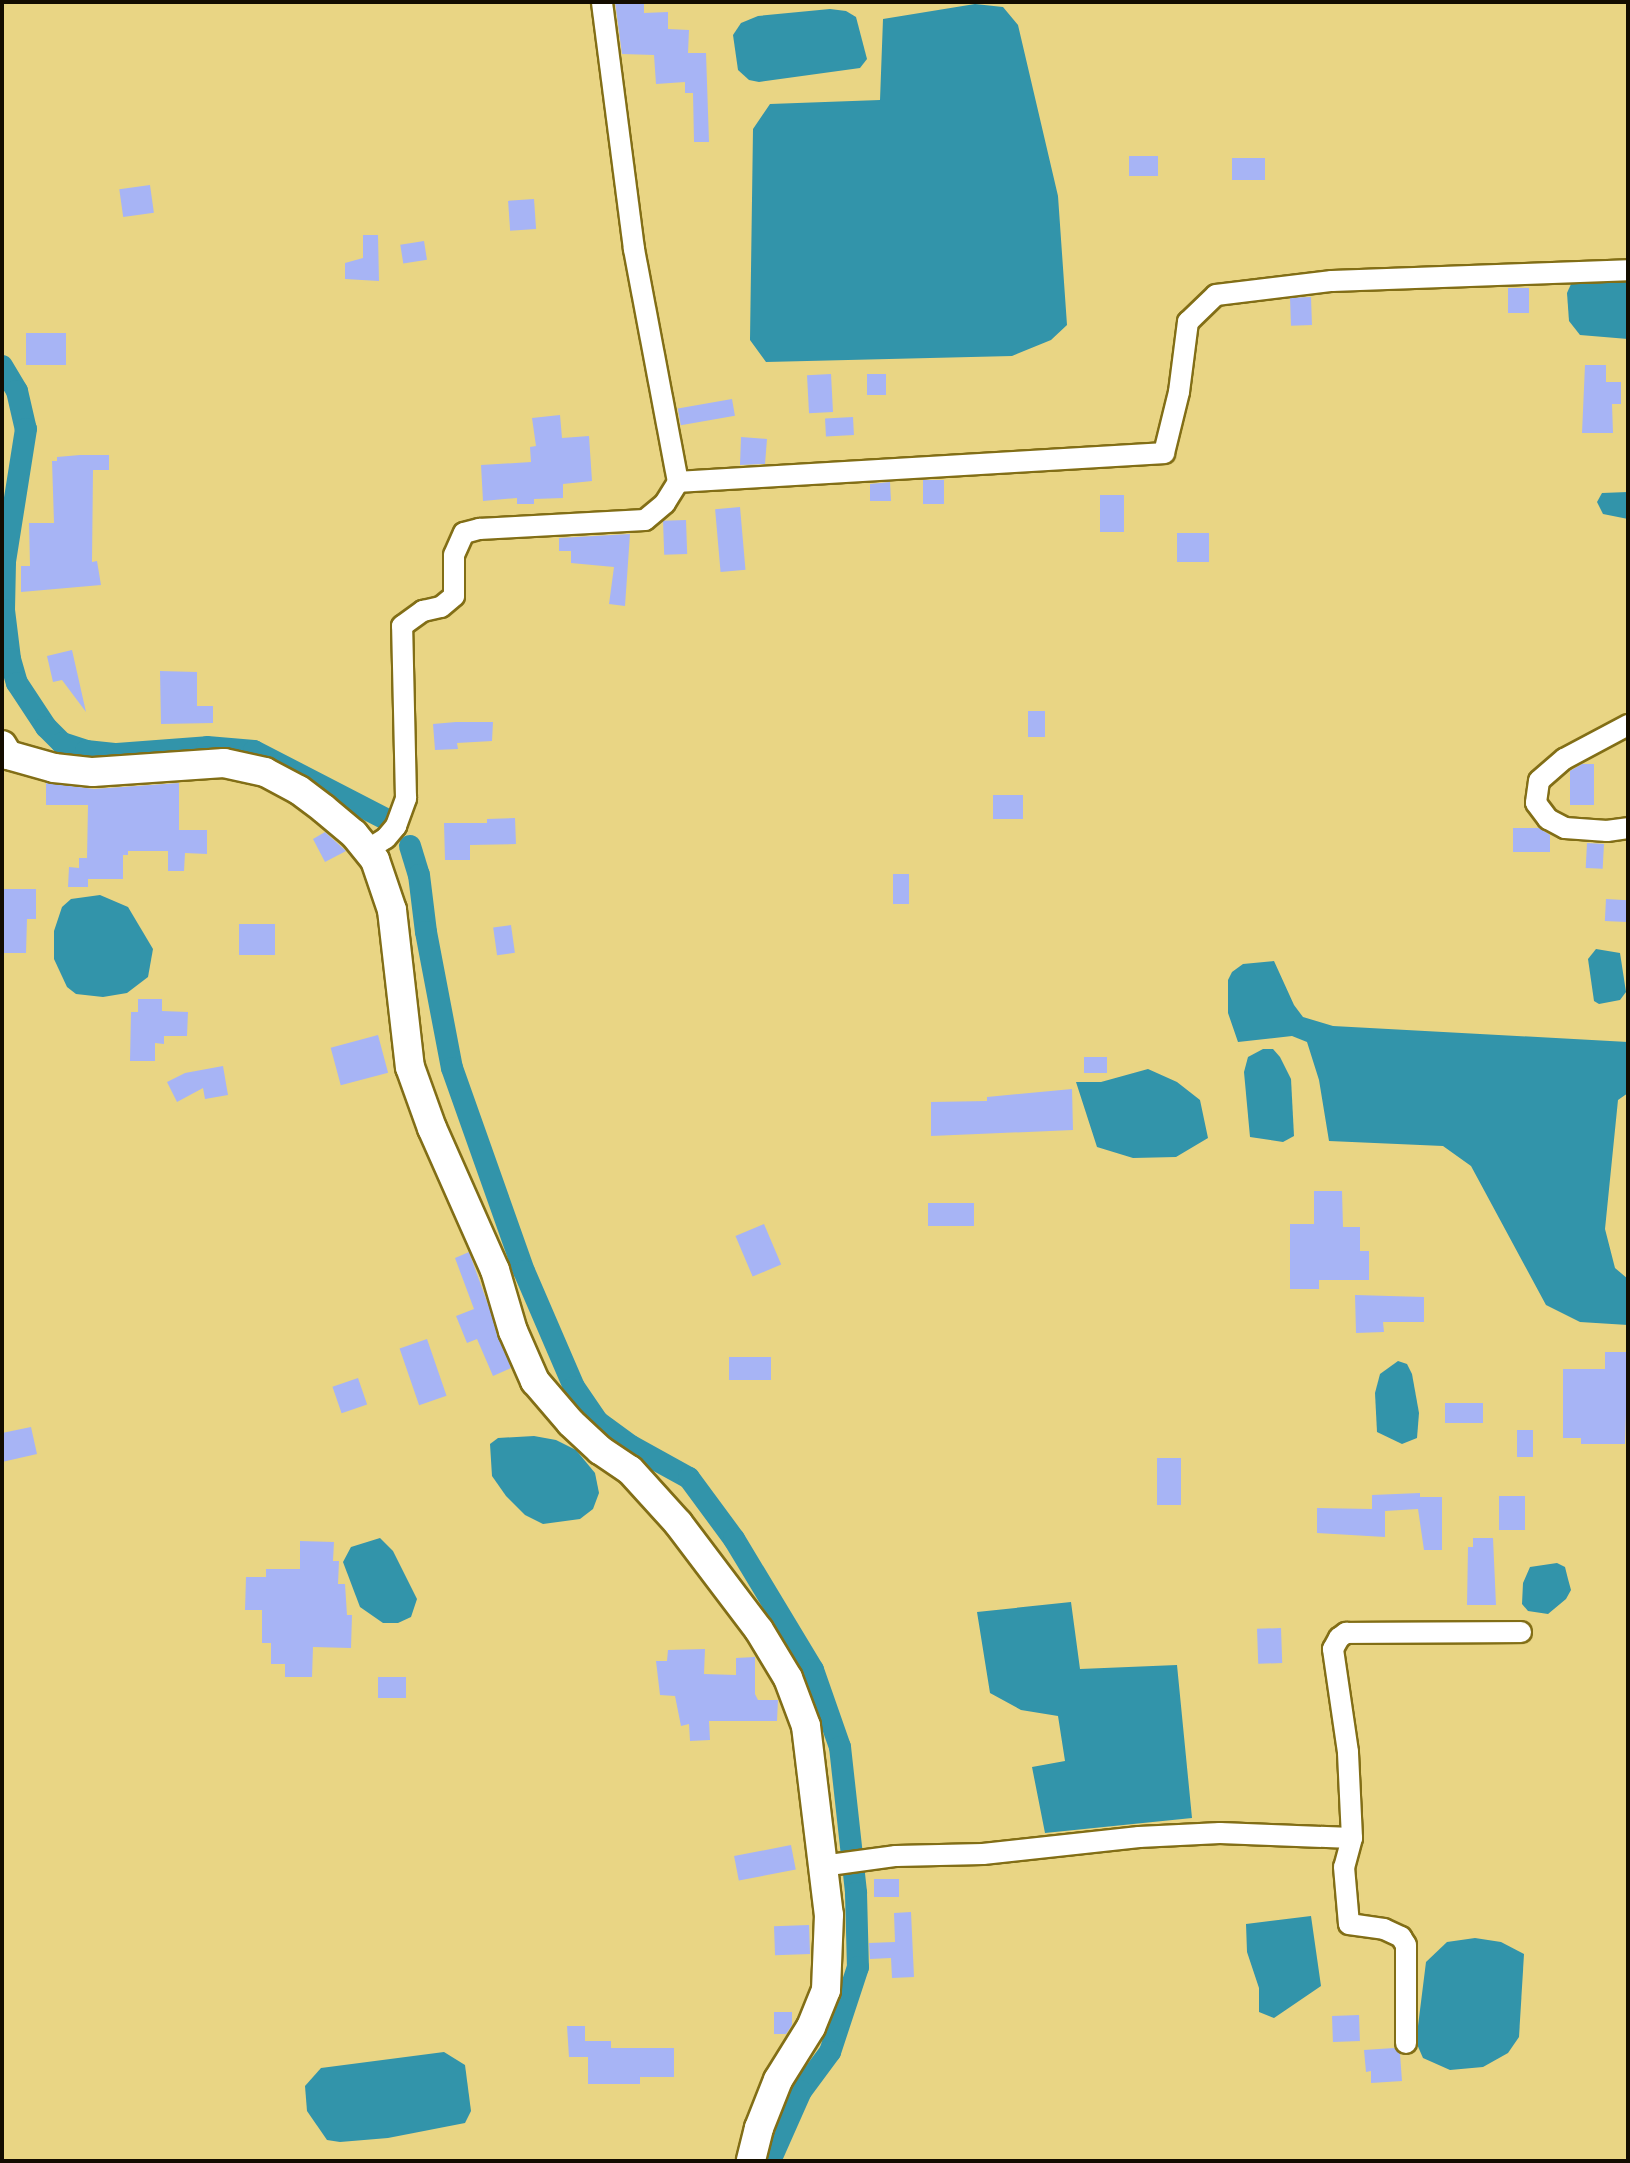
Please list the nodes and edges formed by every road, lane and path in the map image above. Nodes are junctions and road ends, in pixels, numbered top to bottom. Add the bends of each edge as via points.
1 (602, 2) edge
2 (1628, 270) edge
3 (678, 482) junction
4 (1628, 725) edge
5 (2, 745) edge
6 (1628, 828) edge
7 (367, 850) junction
8 (1521, 1632) dead end
9 (1352, 1838) junction
10 (822, 1866) junction
11 (1406, 2043) dead end
12 (751, 2161) edge

1 - 3 street via 629,220
2 - 3 street via 1332,281 1216,295 1188,322 1164,453
3 - 7 street via 645,520 464,533 454,555 450,602 423,611 402,626 406,798 396,826
4 - 6 street via 1564,759 1539,781 1536,803 1548,819 1565,828
5 - 7 street via 8,755 80,771 224,763 265,772 324,809
7 - 10 street via 392,910 410,1067 535,1381 571,1423 653,1492 759,1630 788,1678 806,1726
8 - 9 street via 1346,1633 1339,1638 1333,1649 1348,1752
9 - 10 street via 1220,1833 1139,1837
9 - 11 street via 1344,1867 1349,1924 1384,1929 1406,1945
10 - 12 street via 829,1915 826,1990 811,2027 778,2080

